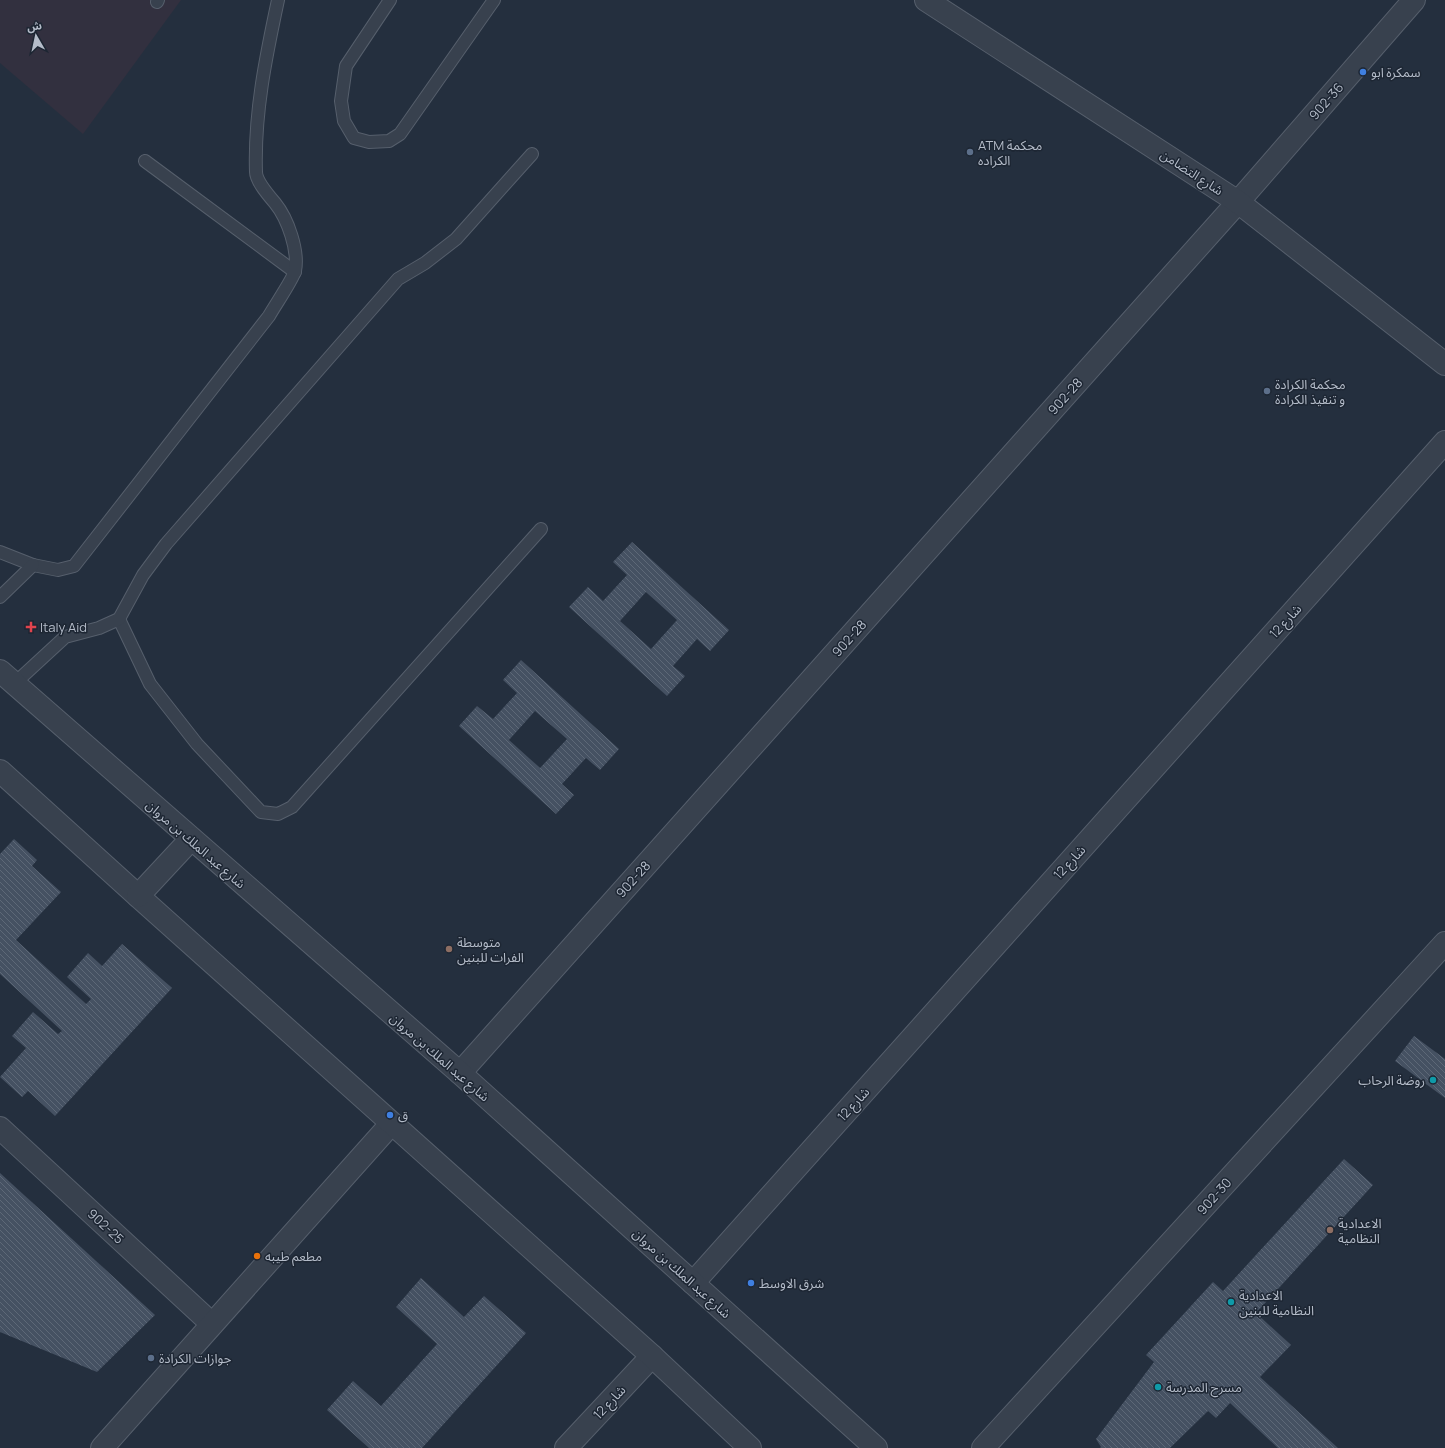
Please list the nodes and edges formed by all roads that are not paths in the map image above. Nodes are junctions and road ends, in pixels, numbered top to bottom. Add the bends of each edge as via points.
1 (278, 0) edge
2 (390, 0) edge
3 (494, 0) edge
4 (926, 0) edge
5 (1414, 0) edge
6 (532, 154) dead end
7 (145, 161) dead end
8 (1238, 202) junction
9 (295, 272) junction
10 (1445, 364) edge
11 (1445, 442) edge
12 (541, 529) dead end
13 (0, 552) edge
14 (33, 565) junction
15 (0, 597) edge
16 (119, 619) junction
17 (7, 677) edge
18 (0, 771) edge
19 (191, 839) junction
20 (138, 896) junction
21 (1445, 943) edge
22 (460, 1074) junction
23 (391, 1124) junction
24 (0, 1128) edge
25 (693, 1283) junction
26 (212, 1324) junction
27 (652, 1356) junction
28 (102, 1448) edge
29 (566, 1448) edge
30 (750, 1448) edge
31 (876, 1448) edge
32 (983, 1448) edge

1 - 9 lane via 265,60 258,122 256,174 267,194 282,212 295,249
2 - 3 lane via 346,66 341,101 344,121 354,138 369,142 389,142 400,134
4 - 8 street, شارع التضامن
5 - 8 street, 902-36
6 - 16 lane via 456,239 425,263 398,279 166,544 143,575
7 - 9 lane
8 - 10 street, شارع التضامن
8 - 22 street, 902-28
9 - 14 lane via 269,316 74,566 58,570
11 - 25 street, شارع 12
12 - 16 lane via 292,807 278,814 261,812 197,744 150,684
13 - 14 lane
14 - 15 lane
16 - 17 lane via 99,628 65,637
17 - 19 street, شارع عبد الملك بن مروان
18 - 20 street
19 - 20 street
19 - 22 street, شارع عبد الملك بن مروان
20 - 23 street
21 - 32 street, 902-30
22 - 25 street, شارع عبد الملك بن مروان
23 - 26 street
23 - 27 street
24 - 26 street, 902-25
25 - 31 street, شارع عبد الملك بن مروان
26 - 28 street
27 - 29 street, شارع 12
27 - 30 street

